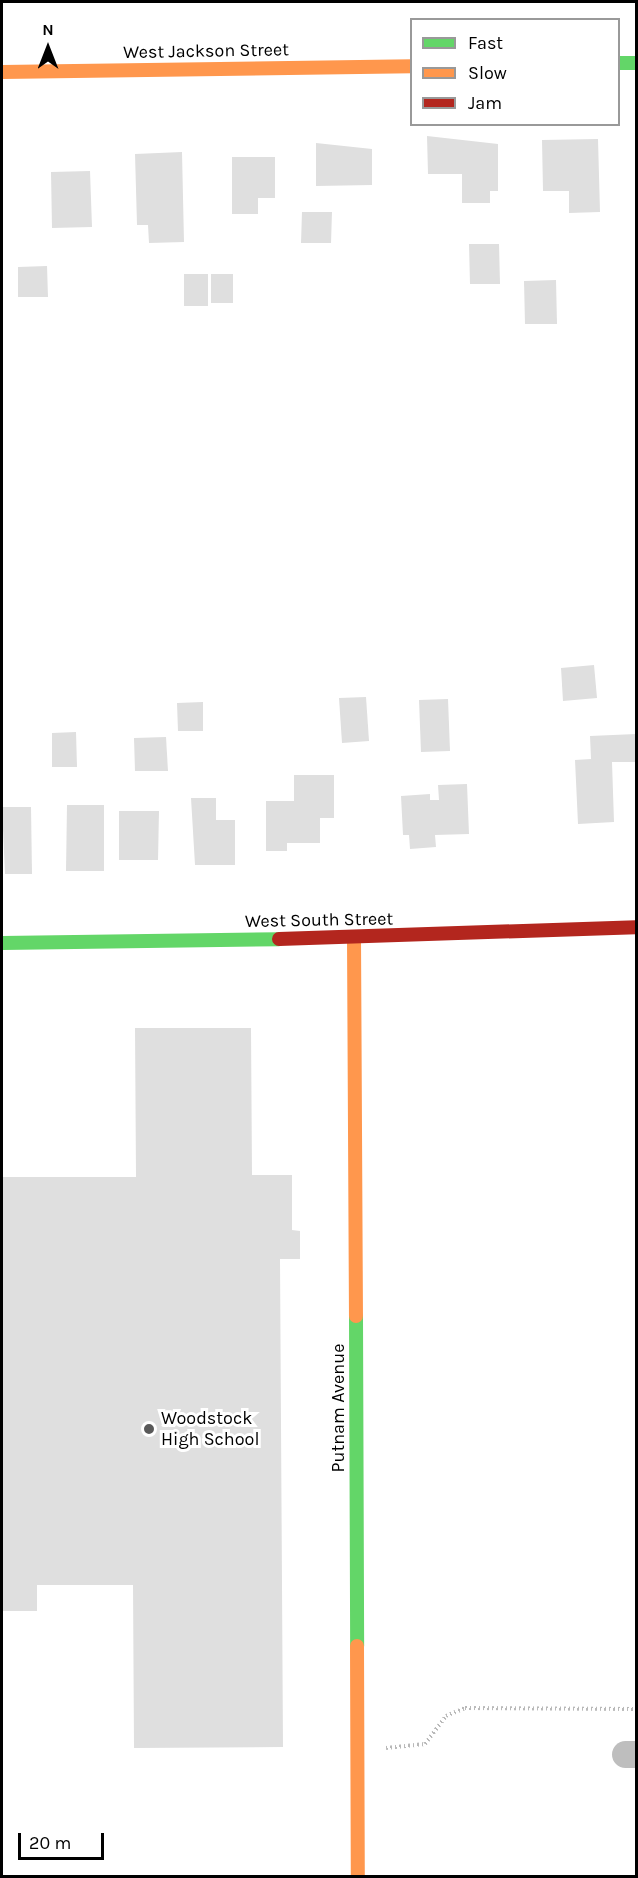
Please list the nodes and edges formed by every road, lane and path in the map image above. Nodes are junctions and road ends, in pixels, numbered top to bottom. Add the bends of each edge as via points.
1 (620, 63) edge
2 (636, 63) edge
3 (410, 66) edge
4 (2, 72) edge
5 (636, 927) edge
6 (354, 938) junction
7 (2, 943) edge
8 (636, 1709) edge
9 (382, 1748) dead end
10 (358, 1876) edge

1 - 2 street
3 - 4 street, West Jackson Street
5 - 6 street, West South Street
6 - 7 street, West South Street
6 - 10 street, Putnam Avenue
8 - 9 path via 465,1708 446,1716 425,1744

